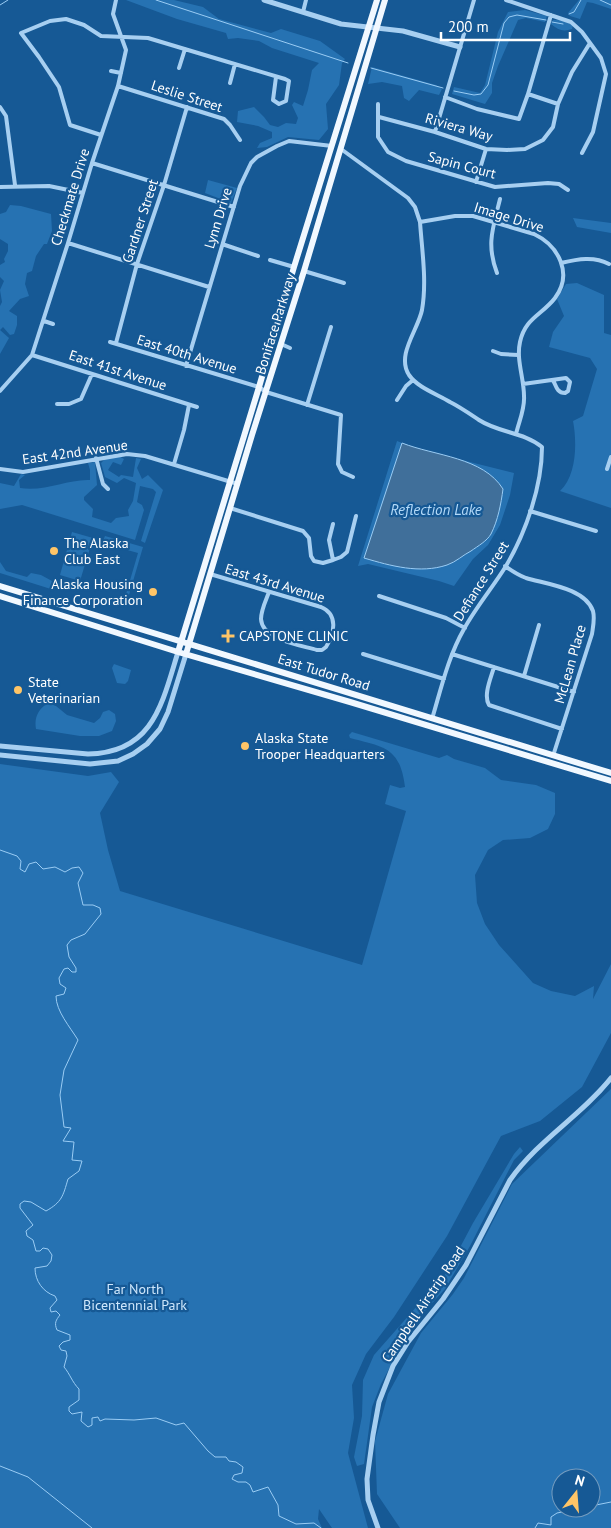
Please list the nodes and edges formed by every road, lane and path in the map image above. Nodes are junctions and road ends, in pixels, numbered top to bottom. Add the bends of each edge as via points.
1 (116, 0) edge
2 (264, 0) edge
3 (306, 0) edge
4 (377, 0) edge
5 (385, 0) edge
6 (474, 0) edge
7 (506, 0) edge
8 (302, 13) junction
9 (551, 15) junction
10 (369, 27) junction
11 (376, 28) junction
12 (120, 36) junction
13 (590, 43) junction
14 (460, 47) junction
15 (185, 49) junction
16 (235, 64) junction
17 (179, 68) dead end
18 (111, 71) dead end
19 (122, 73) junction
20 (276, 77) junction
21 (230, 83) dead end
22 (118, 86) junction
23 (528, 94) junction
24 (445, 98) junction
25 (378, 104) dead end
26 (558, 104) junction
27 (0, 107) edge
28 (187, 107) junction
29 (379, 117) junction
30 (435, 132) junction
31 (101, 135) junction
32 (240, 140) dead end
33 (332, 146) junction
34 (341, 149) junction
35 (486, 149) junction
36 (582, 152) dead end
37 (92, 163) junction
38 (476, 182) junction
39 (15, 185) junction
40 (0, 186) edge
41 (164, 186) junction
42 (568, 190) dead end
43 (82, 193) junction
44 (500, 199) dead end
45 (234, 207) junction
46 (420, 222) junction
47 (495, 222) junction
48 (68, 243) junction
49 (222, 244) junction
50 (258, 256) dead end
51 (270, 260) dead end
52 (561, 263) junction
53 (137, 264) junction
54 (609, 264) dead end
55 (294, 267) junction
56 (304, 271) junction
57 (497, 273) dead end
58 (344, 283) dead end
59 (209, 287) junction
60 (44, 320) junction
61 (53, 324) dead end
62 (331, 328) dead end
63 (110, 342) dead end
64 (116, 343) junction
65 (281, 344) junction
66 (290, 348) dead end
67 (493, 351) dead end
68 (32, 355) junction
69 (518, 355) junction
70 (186, 366) junction
71 (92, 374) junction
72 (413, 380) junction
73 (553, 380) junction
74 (0, 382) edge
75 (523, 384) junction
76 (4, 387) junction
77 (259, 387) junction
78 (0, 391) edge
79 (266, 392) junction
80 (397, 400) dead end
81 (57, 404) dead end
82 (307, 404) junction
83 (189, 405) junction
84 (197, 407) dead end
85 (516, 434) junction
86 (611, 457) edge
87 (96, 458) junction
88 (174, 464) junction
89 (607, 468) dead end
90 (0, 469) edge
91 (353, 476) dead end
92 (230, 481) junction
93 (238, 484) junction
94 (108, 489) dead end
95 (230, 508) junction
96 (530, 511) junction
97 (356, 516) dead end
98 (332, 524) dead end
99 (596, 531) dead end
100 (333, 560) junction
101 (505, 566) junction
102 (210, 574) junction
103 (0, 586) edge
104 (269, 592) junction
105 (0, 596) edge
106 (380, 596) dead end
107 (539, 625) dead end
108 (464, 628) junction
109 (181, 641) junction
110 (190, 644) junction
111 (178, 652) junction
112 (186, 654) junction
113 (363, 654) dead end
114 (452, 654) junction
115 (494, 667) junction
116 (524, 676) junction
117 (444, 679) junction
118 (574, 692) junction
119 (432, 718) junction
120 (430, 726) junction
121 (562, 729) junction
122 (0, 746) edge
123 (0, 755) edge
124 (553, 756) junction
125 (551, 763) junction
126 (611, 773) edge
127 (611, 781) edge
128 (611, 1078) edge
129 (378, 1528) edge

1 - 12 street, Checkmate Drive via 113,14
2 - 8 street
3 - 8 street
4 - 10 main road, Boniface Parkway
5 - 11 main road, Boniface Parkway
6 - 14 street
7 - 9 street
8 - 10 street via 341,24
9 - 13 street via 571,22
9 - 23 street
10 - 11 street
10 - 33 main road, Boniface Parkway
11 - 14 street via 403,31
11 - 34 main road, Boniface Parkway
12 - 15 street via 148,38
12 - 19 street, Checkmate Drive via 126,50
12 - 31 street via 101,36 66,19 50,21 21,33 59,87 70,125
13 - 26 street, Riviera Way
13 - 36 street via 601,58 606,74 594,132
14 - 24 street
15 - 16 street
15 - 17 street
16 - 20 street
16 - 21 street
18 - 19 street
19 - 22 street, Checkmate Drive
20 - 20 street via 289,81 286,101 279,104 273,100
22 - 28 street, Leslie Street
22 - 31 street, Checkmate Drive
23 - 24 street via 519,118
23 - 26 street
24 - 30 street
25 - 29 street, Sapin Court
26 - 35 street, Riviera Way via 553,127 543,140 525,149
27 - 39 street via 6,116
28 - 32 street, Leslie Street via 224,119
28 - 41 street, Gardner Street
29 - 30 street, Riviera Way
29 - 38 street, Sapin Court via 378,137 388,152 406,161
30 - 35 street, Riviera Way
31 - 37 street, Checkmate Drive
33 - 45 street, Lynn Drive via 289,141 257,157 244,176
33 - 55 main road, Boniface Parkway
34 - 46 street via 408,198
34 - 56 main road, Boniface Parkway
35 - 38 street
37 - 41 street
37 - 43 street, Checkmate Drive
38 - 42 street, Sapin Court via 494,187 548,183 559,184
39 - 40 street
39 - 43 street via 49,186
41 - 45 street
41 - 53 street, Gardner Street
43 - 48 street, Checkmate Drive
44 - 47 street
45 - 49 street, Lynn Drive
46 - 47 street, Image Drive via 464,215
46 - 72 street via 424,268 422,310 405,363
47 - 52 street, Image Drive via 544,239 557,253
47 - 57 street via 490,245
48 - 53 street
48 - 60 street, Checkmate Drive
49 - 50 street
49 - 59 street, Lynn Drive
51 - 55 street
52 - 54 street via 586,258
52 - 69 street via 563,272 556,296 530,319
53 - 59 street
53 - 64 street, Gardner Street
55 - 77 main road, Boniface Parkway
56 - 58 street
56 - 65 main road, Boniface Parkway
59 - 70 street, Lynn Drive
60 - 61 street
60 - 68 street, Checkmate Drive
62 - 82 street
63 - 64 street, East 40th Avenue
64 - 70 street, East 40th Avenue
65 - 66 street
65 - 79 main road, Boniface Parkway
67 - 69 street
68 - 71 street, East 41st Avenue
68 - 76 street, Checkmate Drive
69 - 75 street
70 - 77 street, East 40th Avenue
71 - 81 street via 81,399
71 - 83 street, East 41st Avenue
72 - 80 street
72 - 85 street via 482,422
73 - 73 street via 569,380 568,391 561,393
73 - 75 street
74 - 76 street
75 - 85 street via 523,410
76 - 78 street, Checkmate Drive
77 - 79 street, East 40th Avenue
77 - 92 main road, Boniface Parkway
79 - 82 street, East 40th Avenue
79 - 93 main road, Boniface Parkway
82 - 91 street, East 40th Avenue via 341,415 338,464 342,472
83 - 84 street, East 41st Avenue
83 - 88 street
85 - 96 street, Defiance Street via 542,447 541,471
86 - 89 street
87 - 88 street, East 42nd Avenue via 127,454
87 - 90 street, East 42nd Avenue via 23,472
87 - 94 street via 103,484
88 - 92 street, East 42nd Avenue
92 - 93 street, East 42nd Avenue
92 - 109 main road, Boniface Parkway
93 - 95 main road, Boniface Parkway
95 - 100 street via 301,530 309,538 314,561 324,563
95 - 102 main road, Boniface Parkway
96 - 99 street
96 - 101 street, Defiance Street via 519,542
97 - 100 street via 346,553
98 - 100 street
101 - 108 street, Defiance Street
101 - 118 street, McLean Place via 525,577 575,592 593,611 594,621
102 - 104 street, East 43rd Avenue
102 - 110 main road, Boniface Parkway
103 - 109 main road, East Tudor Road
104 - 104 street, East 43rd Avenue via 262,616 266,632 315,649 322,650 328,645 333,620 323,607
105 - 111 main road, East Tudor Road
106 - 108 street via 446,618
107 - 116 street
108 - 114 street, Defiance Street
109 - 110 main road, East Tudor Road
109 - 111 main road, Boniface Parkway
110 - 112 main road, Boniface Parkway
110 - 119 main road, East Tudor Road
111 - 112 main road, East Tudor Road
111 - 122 street via 154,720 132,743 102,754
112 - 120 main road, East Tudor Road
112 - 123 street via 160,729 133,754 118,761 90,764
113 - 117 street
114 - 115 street
114 - 117 street, Defiance Street
115 - 116 street
115 - 121 street via 487,694 489,705
116 - 118 street
117 - 119 street, Defiance Street
118 - 121 street, McLean Place
119 - 120 street, Defiance Street
119 - 124 main road, East Tudor Road
120 - 125 main road, East Tudor Road
121 - 124 street, McLean Place
124 - 125 street, McLean Place
124 - 126 main road, East Tudor Road
125 - 127 main road, East Tudor Road
128 - 129 street, Campbell Airstrip Road via 535,1149 510,1180 455,1282 393,1366 379,1402 368,1479 368,1500

